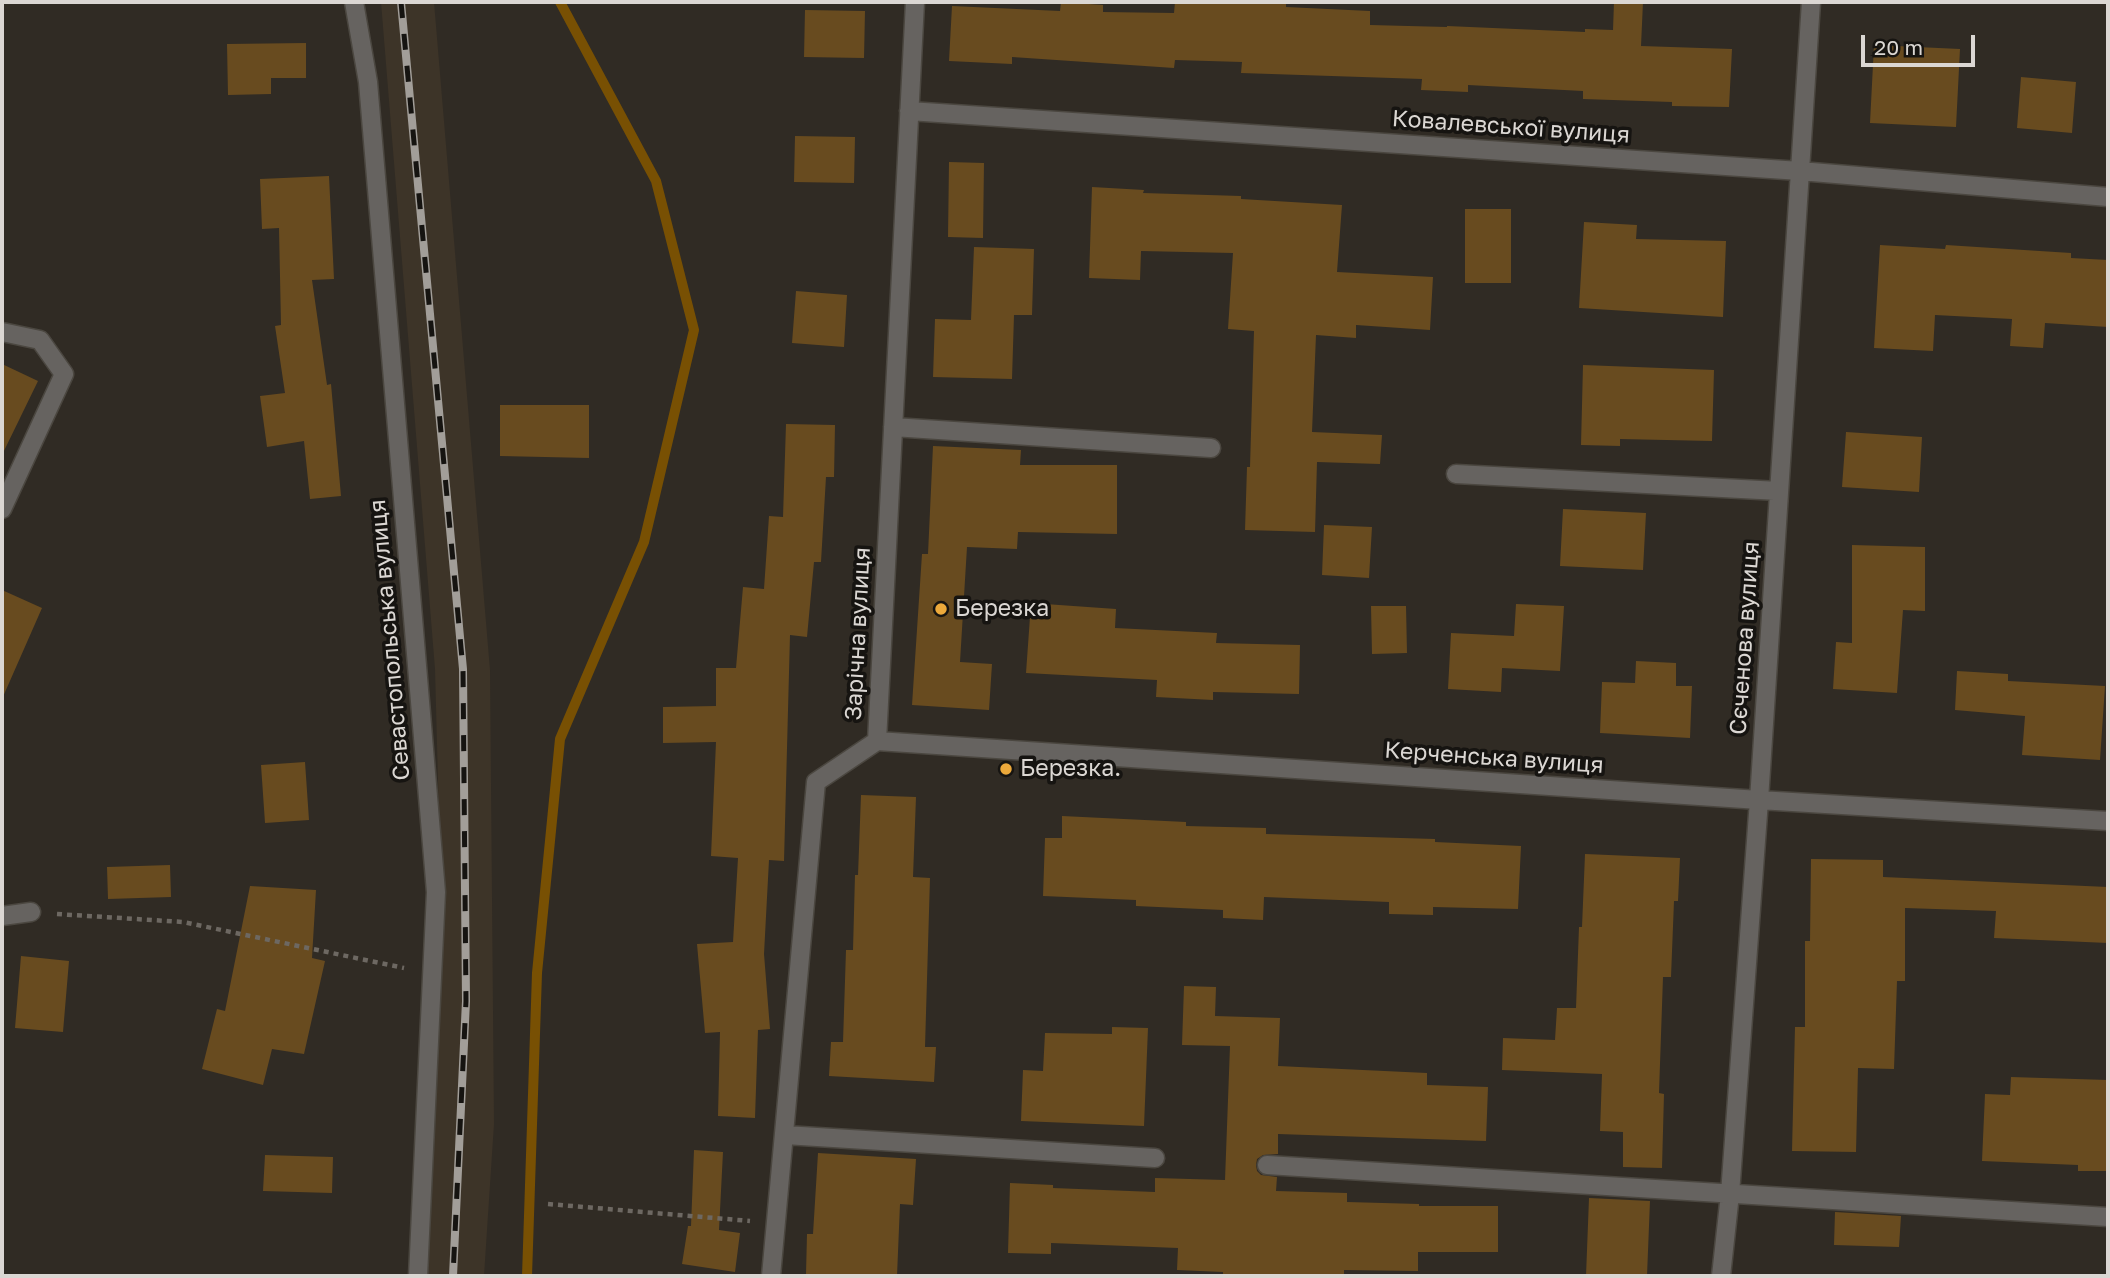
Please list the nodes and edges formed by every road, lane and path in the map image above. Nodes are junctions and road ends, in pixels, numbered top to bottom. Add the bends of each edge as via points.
1 (354, 2) edge
2 (915, 2) edge
3 (1811, 2) edge
4 (909, 111) junction
5 (1800, 171) junction
6 (2108, 197) edge
7 (2, 332) edge
8 (893, 427) junction
9 (1211, 448) dead end
10 (1456, 474) dead end
11 (1779, 491) junction
12 (2, 509) edge
13 (877, 741) junction
14 (1759, 800) junction
15 (2108, 821) edge
16 (32, 912) joint
17 (2, 916) edge
18 (432, 973) junction
19 (785, 1135) junction
20 (1155, 1158) dead end
21 (1267, 1165) dead end
22 (1730, 1194) junction
23 (548, 1204) dead end
24 (2108, 1217) edge
25 (776, 1223) junction
26 (418, 1276) edge
27 (771, 1276) edge
28 (1721, 1276) edge

1 - 18 street, Севастопольська вулиця via 368,82 435,878
2 - 4 street, Зарічна вулиця
3 - 5 street, Сєченова вулиця
4 - 5 street, Ковалевської вулиця
4 - 8 street, Зарічна вулиця
5 - 6 street, Ковалевської вулиця
5 - 11 street, Сєченова вулиця
7 - 12 street via 40,340 64,374
8 - 9 street
8 - 13 street, Зарічна вулиця
10 - 11 street
11 - 14 street, Сєченова вулиця
13 - 14 street, Керченська вулиця
13 - 19 street, Зарічна вулиця via 816,782
14 - 15 street, Керченська вулиця
14 - 22 street, Сєченова вулиця
16 - 17 street
16 - 18 path via 183,922
18 - 26 street, Севастопольська вулиця
19 - 20 street
19 - 25 street, Зарічна вулиця
21 - 22 street
22 - 24 street
22 - 28 street, Сєченова вулиця
23 - 25 path
25 - 27 street, Зарічна вулиця

